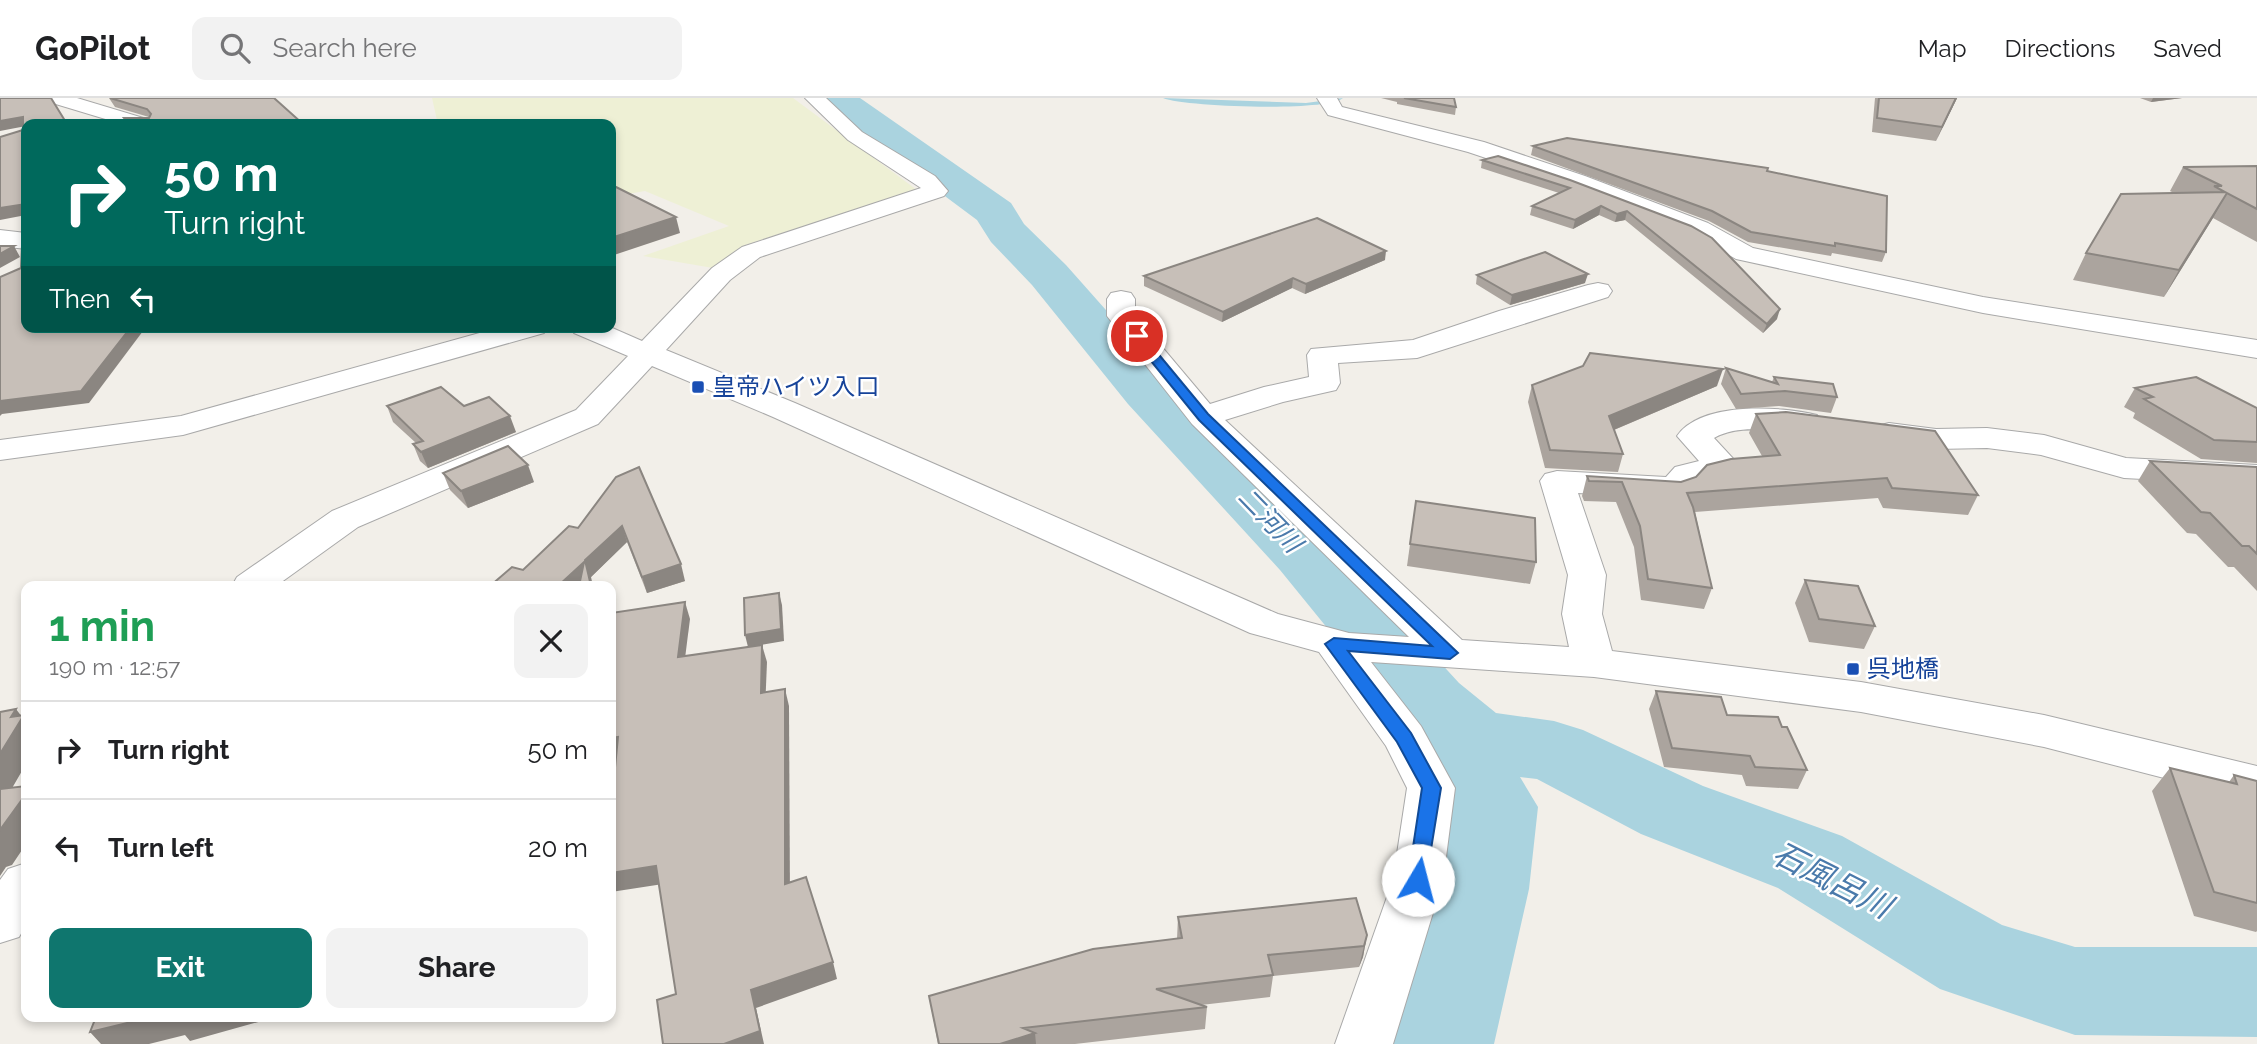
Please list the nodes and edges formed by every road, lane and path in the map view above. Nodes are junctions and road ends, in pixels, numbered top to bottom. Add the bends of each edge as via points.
1 (56, 98) edge
2 (815, 98) edge
3 (1327, 98) edge
4 (112, 116) junction
5 (98, 119) edge
6 (124, 119) edge
7 (0, 238) edge
8 (21, 240) edge
9 (1598, 291) dead end
10 (1121, 299) dead end
11 (513, 333) edge
12 (598, 333) edge
13 (2257, 349) edge
14 (645, 353) junction
15 (1203, 417) junction
16 (0, 450) edge
17 (2257, 475) edge
18 (258, 581) edge
19 (1341, 645) junction
20 (1439, 653) junction
21 (1594, 663) junction
22 (2257, 784) edge
23 (21, 891) edge
24 (0, 921) edge
25 (1364, 1044) edge

1 - 4 street
2 - 14 street via 855,136 936,191 751,252 721,274
3 - 13 street via 1335,111 1476,147 1646,205 1745,254 1983,305
4 - 5 street
4 - 6 street
7 - 8 street
9 - 15 street via 1418,349 1322,355 1325,383
10 - 15 street via 1121,316
11 - 16 street via 183,425
12 - 14 street
14 - 18 street via 587,417 345,519
14 - 19 street via 784,410 1264,624
15 - 20 street
17 - 21 street via 2124,468 2044,445 1987,438 1936,439 1779,419 1720,421 1694,436 1723,466 1687,474 1675,488 1557,481 1587,575 1582,614
19 - 20 street
19 - 25 street via 1405,738 1431,788 1418,880
20 - 21 street
21 - 22 street via 1861,697 2044,732
23 - 24 street

